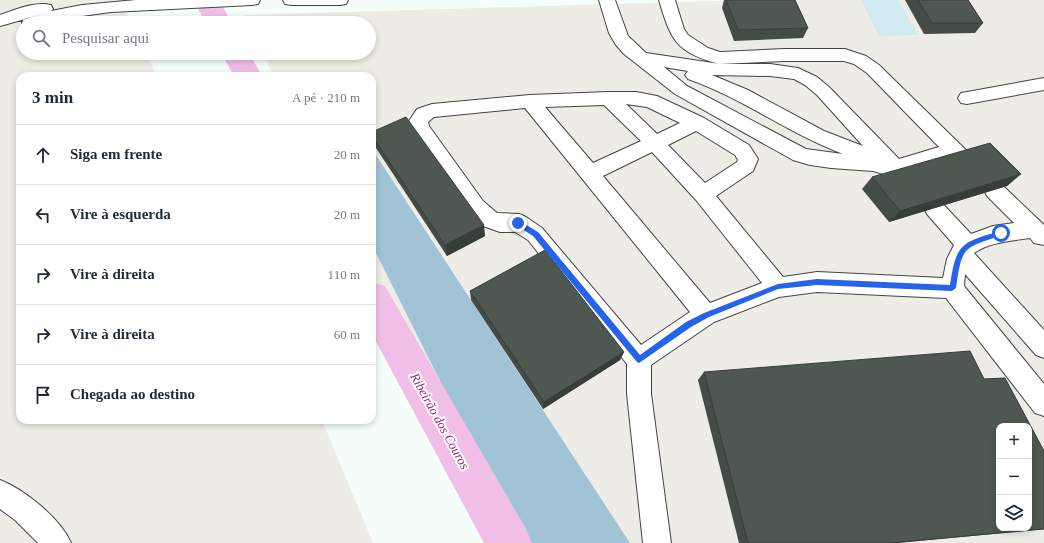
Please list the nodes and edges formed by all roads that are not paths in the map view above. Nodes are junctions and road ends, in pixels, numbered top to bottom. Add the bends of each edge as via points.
1 (251, 0) edge
2 (296, 0) edge
3 (340, 0) edge
4 (607, 0) edge
5 (667, 0) edge
6 (80, 8) junction
7 (53, 16) edge
8 (0, 21) edge
9 (16, 29) edge
10 (0, 37) edge
11 (641, 58) junction
12 (1044, 84) edge
13 (608, 98) junction
14 (967, 98) dead end
15 (530, 101) junction
16 (697, 123) junction
17 (655, 142) junction
18 (899, 172) junction
19 (591, 173) junction
20 (994, 190) edge
21 (703, 194) junction
22 (934, 208) edge
23 (1039, 234) edge
24 (964, 249) junction
25 (778, 287) junction
26 (952, 288) junction
27 (706, 315) junction
28 (1044, 347) edge
29 (639, 360) junction
30 (1044, 404) edge
31 (0, 493) edge
32 (57, 543) edge
33 (657, 543) edge

1 - 6 street
2 - 3 street
4 - 11 street via 620,39 628,49
5 - 18 street via 676,29 682,38 702,52 719,58 845,55 860,60 873,69 958,154
6 - 7 street
6 - 8 street via 60,6 30,11
9 - 10 street
11 - 18 street via 707,78 817,136 868,155
11 - 18 street via 681,90 800,155 831,161 873,163
11 - 18 street via 720,70 770,70 798,74 811,80 823,91
12 - 14 street
13 - 15 street
13 - 16 street via 651,100
13 - 17 street
15 - 19 street
15 - 29 street via 432,111 424,114 418,121 420,128 476,207 490,220 518,223 535,234
16 - 17 street
16 - 21 street via 742,150 748,159 746,166
17 - 19 street
17 - 21 street
19 - 27 street
20 - 23 street
21 - 25 street
22 - 24 street
23 - 24 street via 1001,233 983,238
24 - 26 street via 956,263
24 - 28 street
25 - 26 street via 817,282
25 - 27 street
26 - 30 street
27 - 29 street
29 - 33 street via 638,394
31 - 32 street via 25,510

